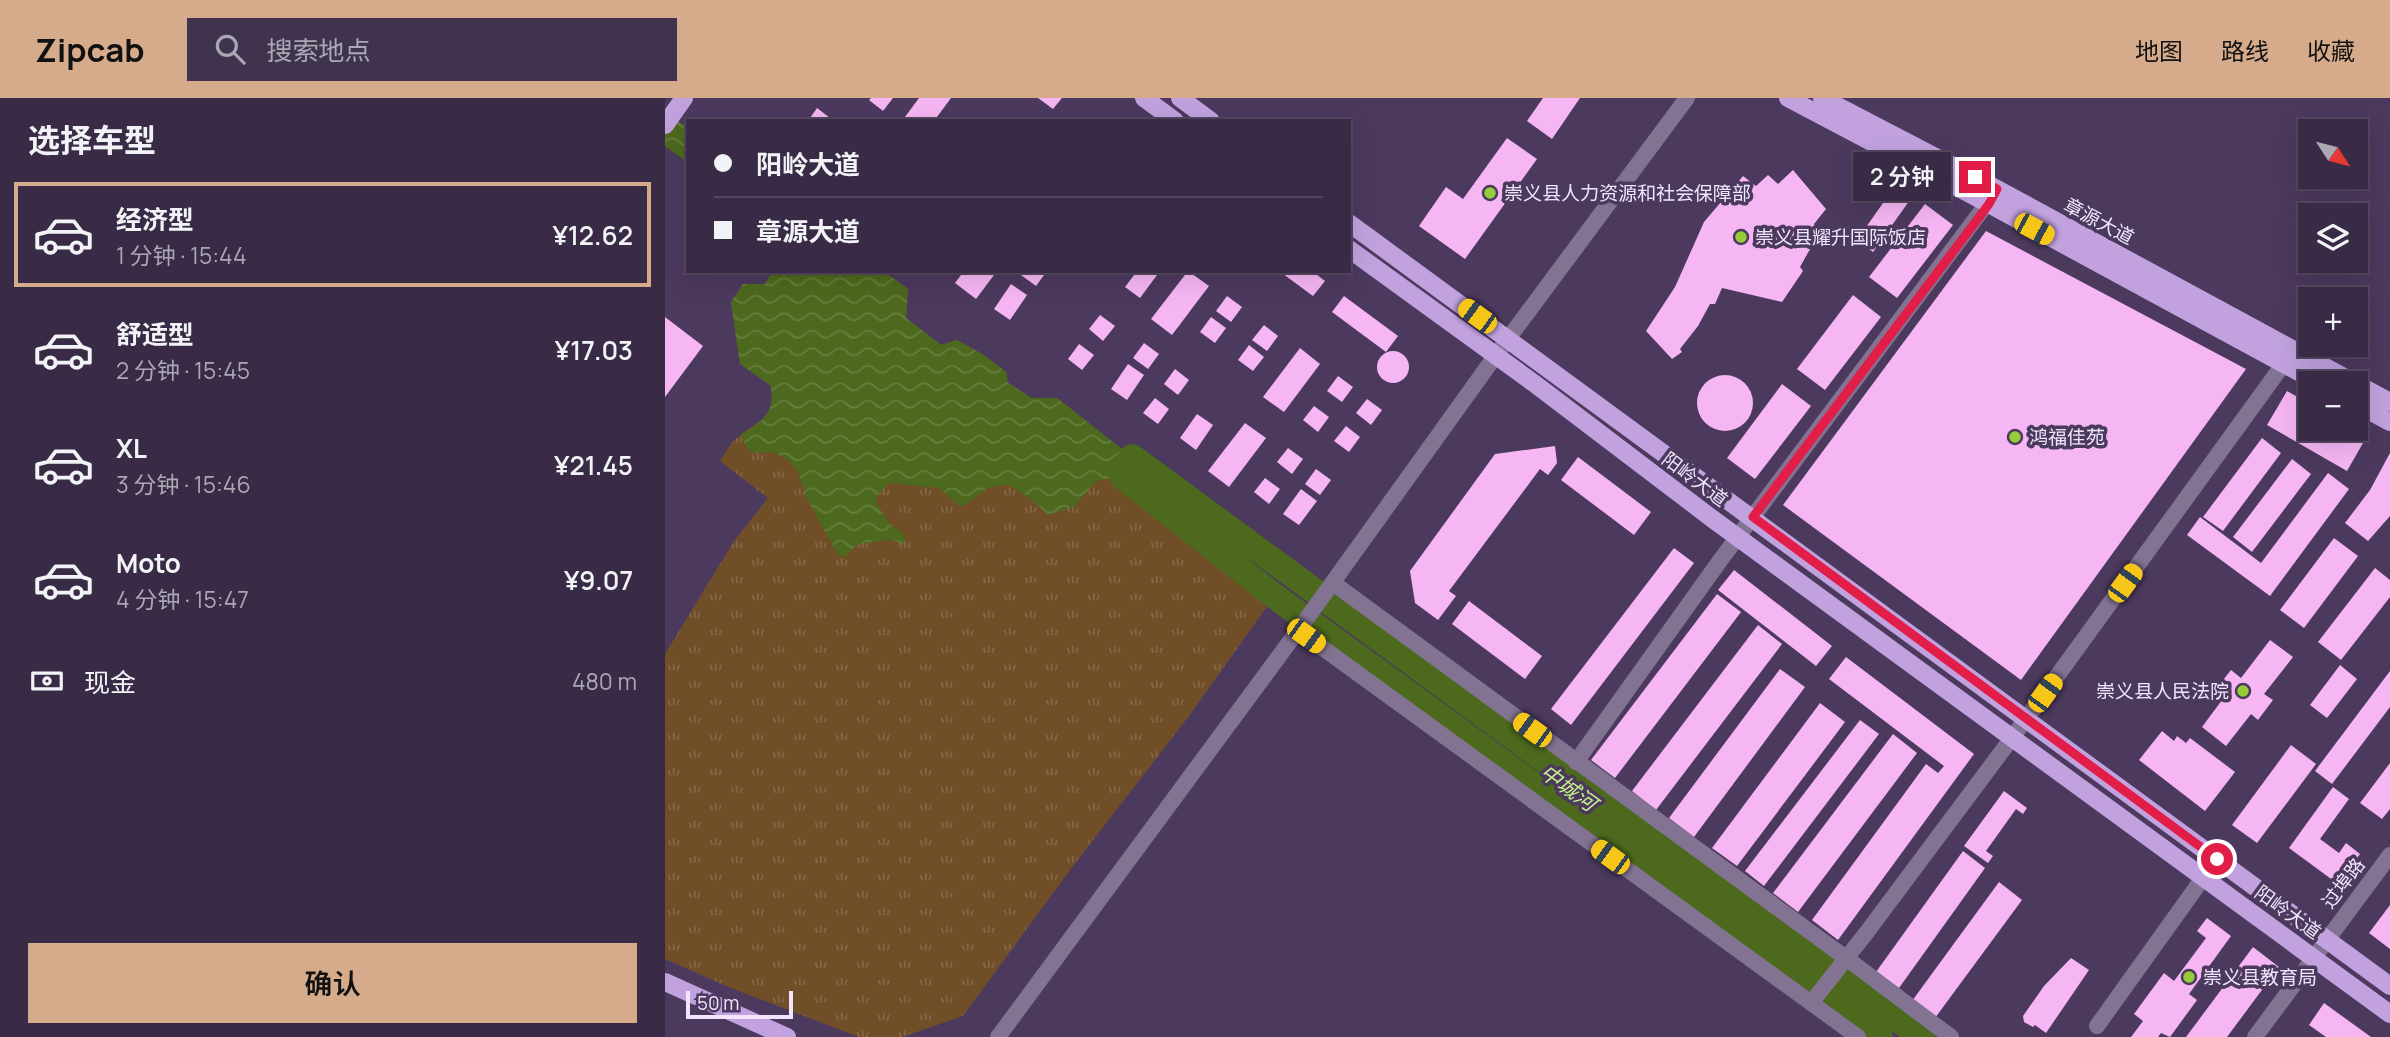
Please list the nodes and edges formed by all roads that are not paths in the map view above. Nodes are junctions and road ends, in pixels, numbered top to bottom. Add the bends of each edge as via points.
1 (683, 98) edge
2 (1144, 98) edge
3 (1180, 98) edge
4 (1687, 98) edge
5 (1788, 98) edge
6 (1822, 98) edge
7 (1172, 119) edge
8 (1208, 119) edge
9 (665, 125) edge
10 (1993, 196) junction
11 (1351, 224) edge
12 (1351, 250) edge
13 (1509, 339) junction
14 (1496, 355) junction
15 (2289, 357) junction
16 (2305, 371) edge
17 (2390, 402) edge
18 (2368, 410) edge
19 (2390, 422) edge
20 (1753, 517) junction
21 (1739, 536) junction
22 (1329, 588) junction
23 (1302, 625) junction
24 (2026, 719) junction
25 (2013, 737) junction
26 (1576, 762) junction
27 (2390, 855) edge
28 (2203, 878) junction
29 (2327, 939) junction
30 (2314, 957) junction
31 (1841, 964) junction
32 (665, 982) edge
33 (2390, 986) edge
34 (1814, 998) junction
35 (2390, 1014) edge
36 (2097, 1026) dead end
37 (1004, 1033) edge
38 (787, 1037) edge
39 (982, 1037) edge
40 (1858, 1037) edge
41 (1951, 1037) edge
42 (2255, 1037) edge

1 - 9 main road
2 - 7 main road
3 - 8 main road
4 - 13 street
5 - 10 main road, 章源大道
6 - 10 main road, 章源大道
10 - 15 main road, 章源大道
10 - 20 street
11 - 13 main road, 阳岭大道
12 - 14 main road, 阳岭大道
13 - 14 street
13 - 20 main road, 阳岭大道
14 - 21 main road, 阳岭大道
14 - 22 street
15 - 16 main road, 章源大道
15 - 17 main road, 章源大道
15 - 24 street
18 - 19 main road
20 - 21 street
20 - 24 main road, 阳岭大道
21 - 25 main road, 阳岭大道
21 - 26 street
22 - 23 street
22 - 26 street
23 - 34 street
23 - 37 street
24 - 25 street
24 - 29 main road, 阳岭大道
25 - 28 main road, 阳岭大道
25 - 31 street
26 - 31 street
27 - 29 street, 过埠路
28 - 30 main road, 阳岭大道
28 - 36 street
29 - 30 street, 过埠路
29 - 33 main road, 阳岭大道
30 - 35 main road, 阳岭大道
30 - 42 street, 过埠路
31 - 34 street
31 - 41 street
32 - 38 main road
34 - 40 street
37 - 39 street

